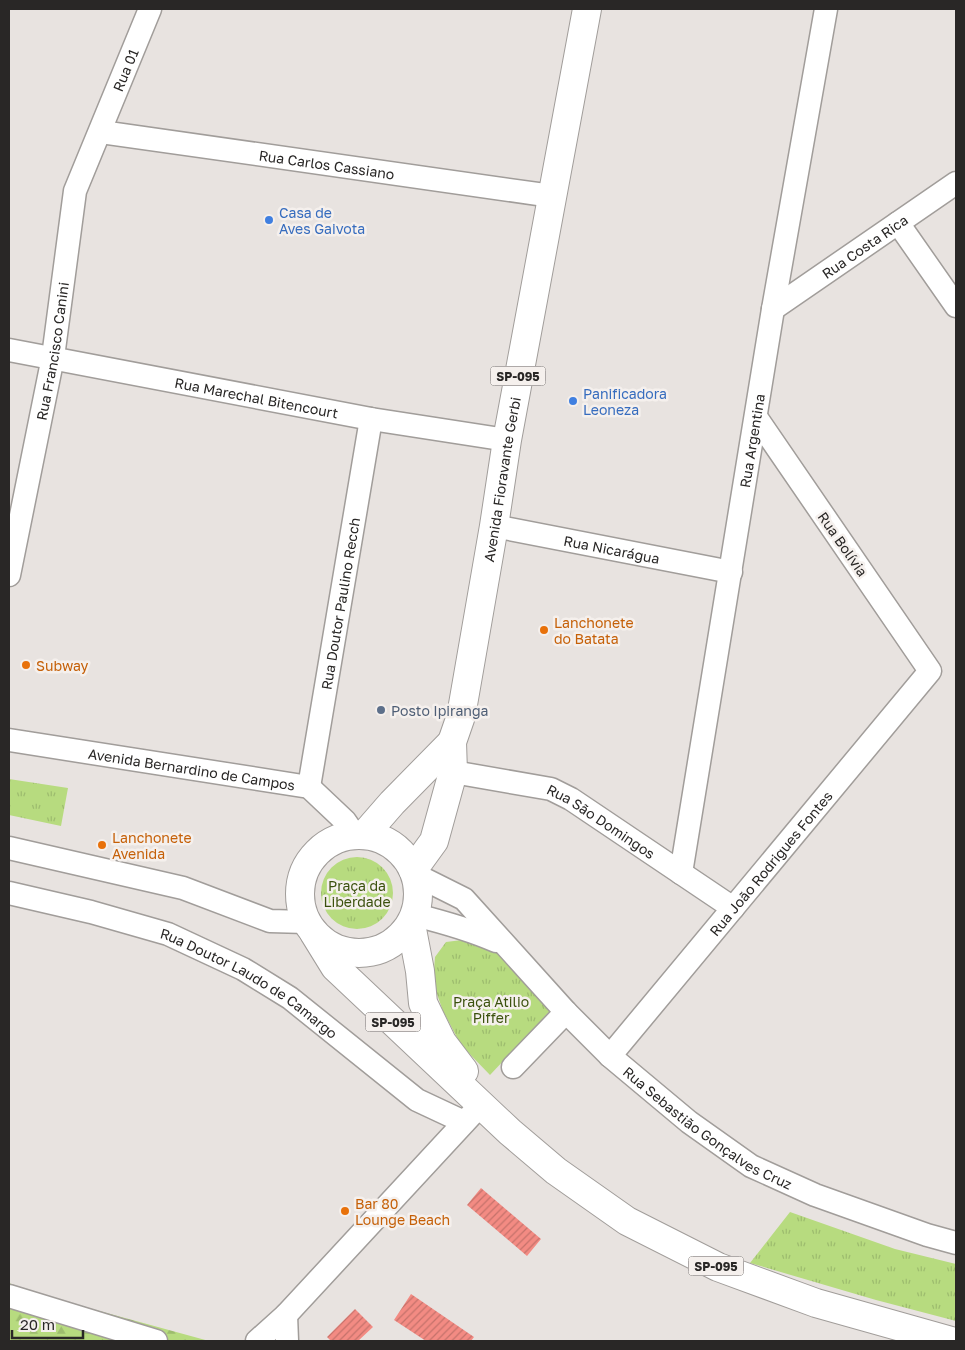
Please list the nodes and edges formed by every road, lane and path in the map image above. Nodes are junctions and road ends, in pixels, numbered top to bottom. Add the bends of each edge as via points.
1 (150, 9) edge
2 (587, 9) edge
3 (823, 9) edge
4 (101, 132) junction
5 (956, 184) edge
6 (552, 196) junction
7 (898, 223) junction
8 (956, 306) edge
9 (773, 309) junction
10 (9, 350) edge
11 (53, 357) junction
12 (756, 418) junction
13 (371, 419) junction
14 (506, 440) junction
15 (494, 526) junction
16 (731, 572) junction
17 (9, 575) edge
18 (930, 671) joint
19 (9, 740) edge
20 (452, 742) junction
21 (452, 772) junction
22 (309, 787) junction
23 (359, 834) junction
24 (9, 848) edge
25 (414, 873) junction
26 (681, 873) junction
27 (9, 893) edge
28 (733, 908) junction
29 (413, 920) junction
30 (310, 927) junction
31 (504, 945) junction
32 (566, 1012) junction
33 (610, 1056) junction
34 (514, 1067) dead end
35 (477, 1109) junction
36 (956, 1243) edge
37 (9, 1296) edge
38 (286, 1315) junction
39 (156, 1341) edge
40 (257, 1341) edge
41 (287, 1341) edge
42 (951, 1341) edge

1 - 4 street, Rua 01
2 - 6 main road, Avenida Fioravante Gerbi / SP-095
3 - 9 street, Rua Argentina
4 - 6 street, Rua Carlos Cassiano
4 - 11 street, Rua Francisco Canini via 75,191
5 - 7 street, Rua Costa Rica
6 - 14 main road, Avenida Fioravante Gerbi / SP-095
7 - 8 street
7 - 9 street, Rua Costa Rica
9 - 12 street, Rua Argentina
10 - 11 street, Rua Marechal Bitencourt
11 - 13 street, Rua Marechal Bitencourt
11 - 17 street, Rua Francisco Canini
12 - 16 street, Rua Argentina
12 - 18 street, Rua Bolívia
13 - 14 street, Rua Marechal Bitencourt
13 - 22 street, Rua Doutor Paulino Recch
14 - 15 main road, Avenida Fioravante Gerbi / SP-095
15 - 16 street, Rua Nicarágua
15 - 20 main road, Avenida Fioravante Gerbi / SP-095 via 461,716
16 - 26 street, Rua Argentina
18 - 28 street, Rua João Rodrigues Fontes
19 - 22 street, Avenida Bernardino de Campos
20 - 21 main road, Avenida Fioravante Gerbi / SP-095
20 - 23 main road, Avenida Fioravante Gerbi / SP-095
21 - 25 main road, Avenida Fioravante Gerbi / SP-095 via 434,841
21 - 26 street, Rua São Domingos via 551,789
22 - 23 street, Avenida Bernardino de Campos
23 - 25 main road via 385,840 402,852
23 - 30 main road, SP-095 via 326,843 306,865 299,893
24 - 30 street via 183,888 270,921
25 - 29 main road, SP-095 via 418,895
25 - 31 street, Rua Sebastião Gonçalves Cruz via 464,899
26 - 28 street, Rua São Domingos
27 - 35 street, Rua Doutor Laudo de Camargo via 168,934 243,969 290,998 417,1100
28 - 33 street, Rua João Rodrigues Fontes
29 - 30 main road via 396,941 376,951 354,953 332,947
29 - 31 street via 451,923
29 - 35 main road, SP-095 via 423,1003
30 - 35 main road, SP-095 via 336,967
31 - 32 street, Rua Sebastião Gonçalves Cruz
32 - 33 street, Rua Sebastião Gonçalves Cruz
32 - 34 street
33 - 36 street, Rua Sebastião Gonçalves Cruz via 689,1122 752,1166 815,1195
35 - 38 street
35 - 42 main road, SP-095 via 627,1221 718,1267 816,1302
37 - 39 street
38 - 40 street
38 - 41 street

